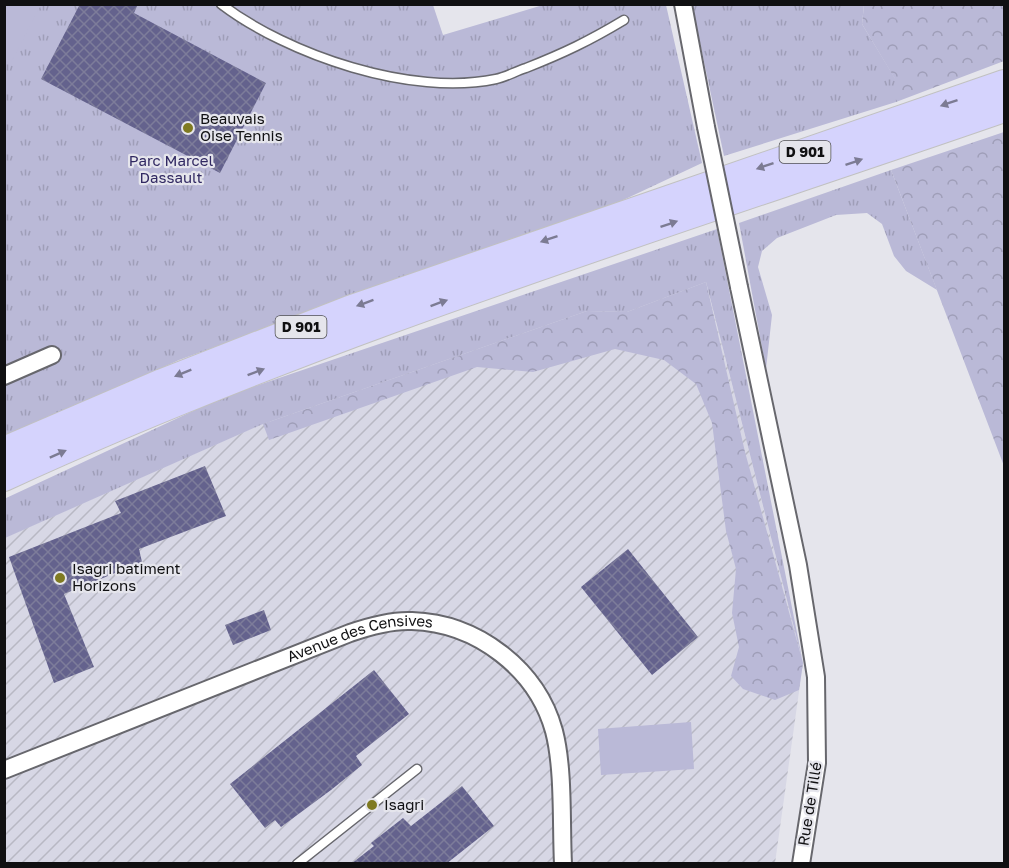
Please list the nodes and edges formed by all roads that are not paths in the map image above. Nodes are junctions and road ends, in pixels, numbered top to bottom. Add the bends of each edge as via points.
1 (221, 4) edge
2 (683, 4) edge
3 (624, 20) dead end
4 (1005, 83) edge
5 (1005, 109) edge
6 (52, 355) dead end
7 (4, 376) edge
8 (4, 450) edge
9 (4, 478) edge
10 (417, 768) dead end
11 (4, 770) edge
12 (297, 864) edge
13 (563, 864) edge
14 (801, 864) edge

1 - 3 lane via 270,35 339,65 425,84 496,79 575,49
2 - 14 street, Rue de Tillé, bridge via 809,623 818,699 818,745
4 -> 8 main road, D 901 via 349,309 162,382
9 -> 5 main road, D 901 via 191,398 401,316
6 - 7 street
10 - 12 lane
11 - 13 street, Avenue des Censives via 350,633 395,622 426,622 454,628 495,649 528,680 545,707 557,747

